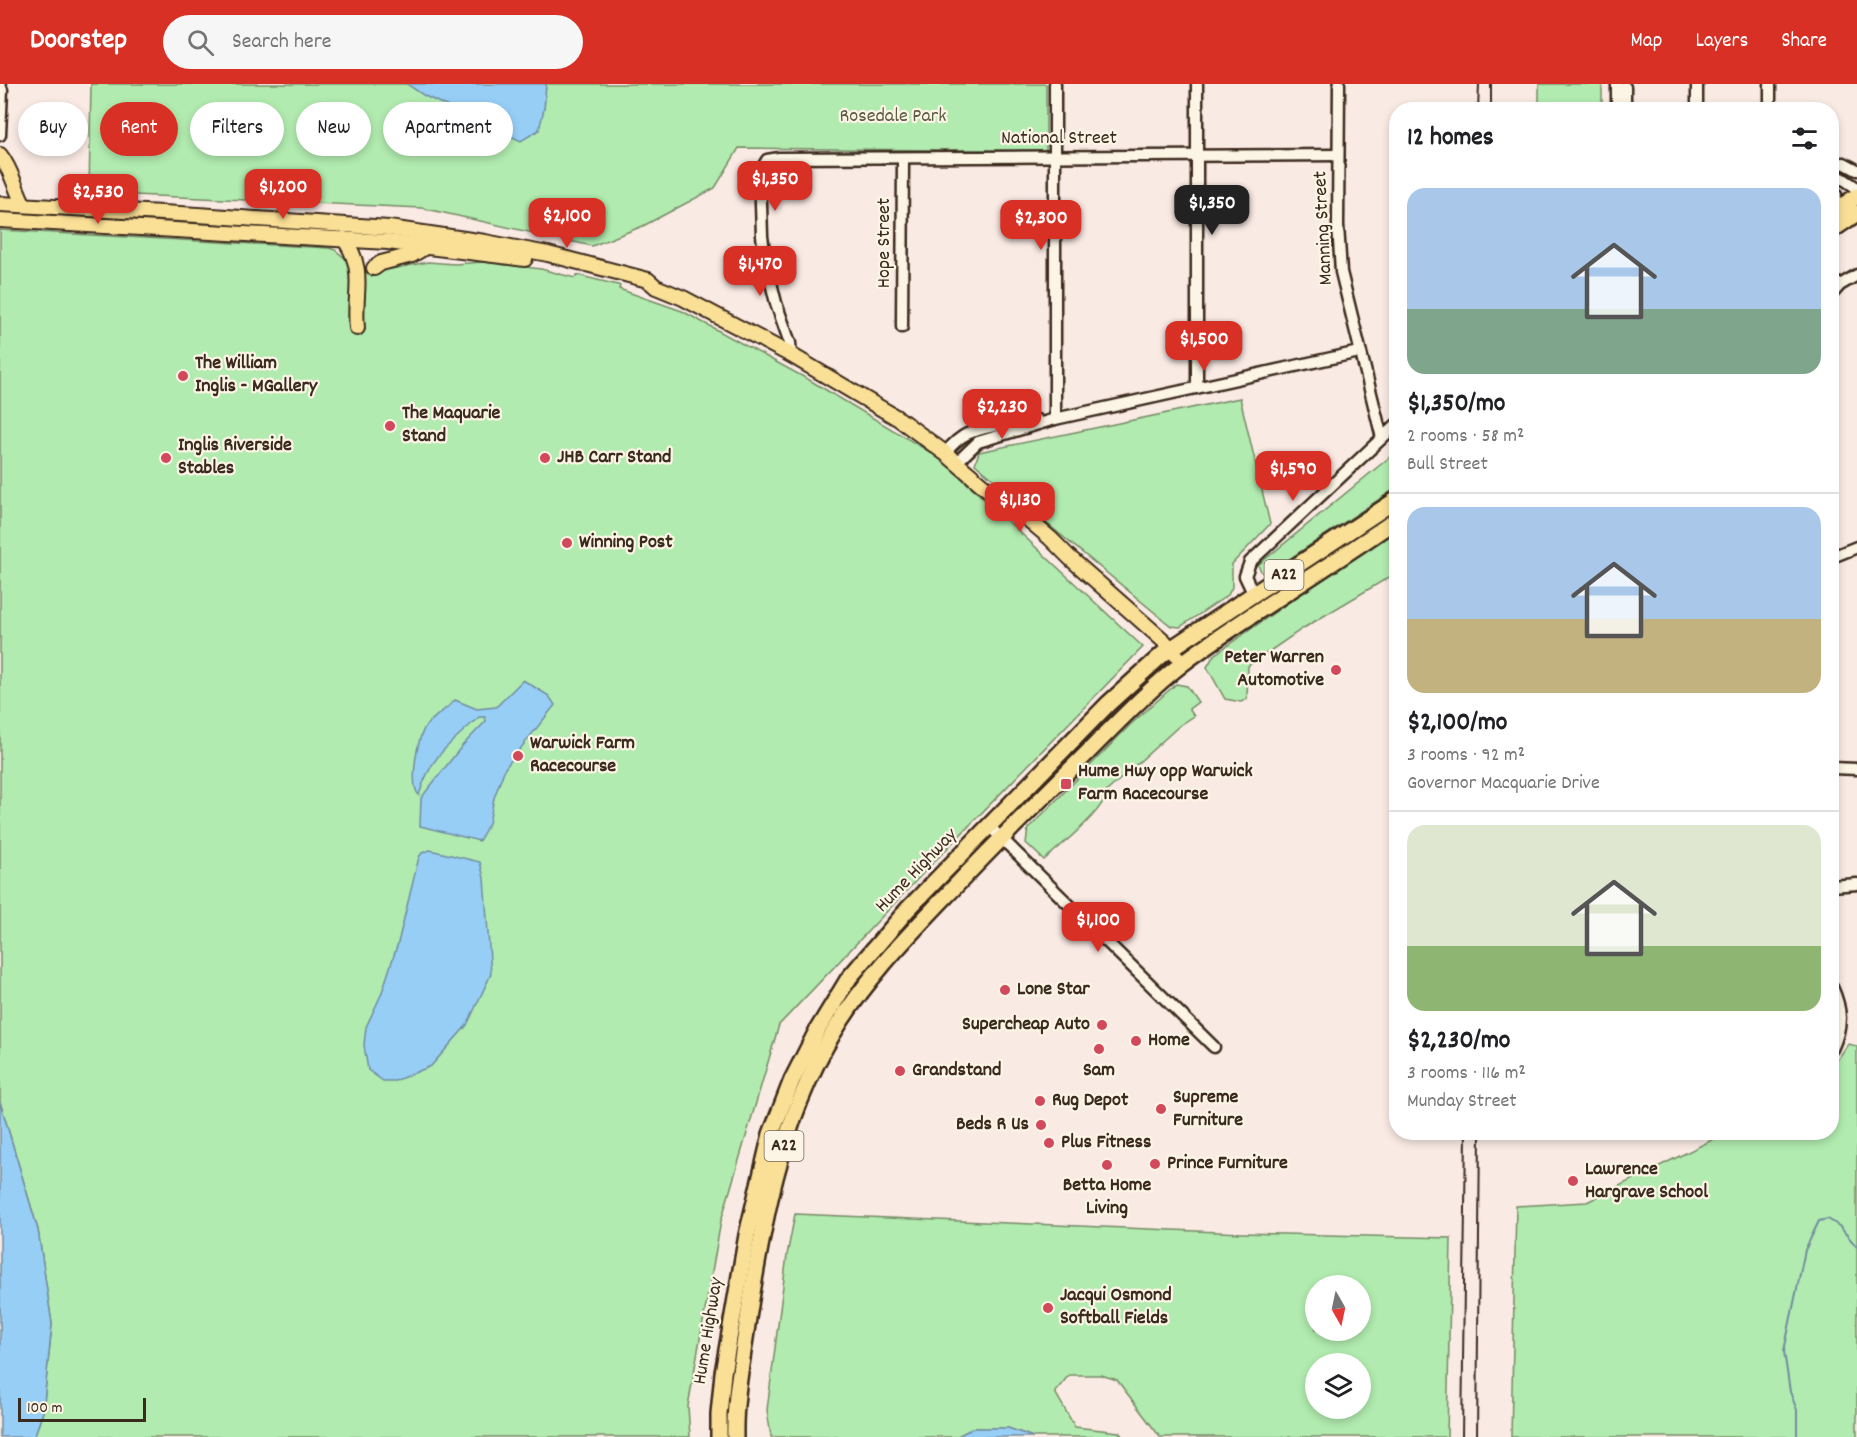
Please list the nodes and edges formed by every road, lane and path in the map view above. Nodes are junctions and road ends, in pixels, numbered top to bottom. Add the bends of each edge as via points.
1 (1055, 84) edge
2 (1197, 84) edge
3 (1339, 84) edge
4 (1617, 84) edge
5 (1625, 84) edge
6 (1697, 84) edge
7 (1770, 84) edge
8 (0, 85) edge
9 (1617, 102) edge
10 (1625, 102) edge
11 (1697, 102) edge
12 (1770, 102) edge
13 (0, 135) edge
14 (0, 155) edge
15 (1338, 155) junction
16 (1055, 157) junction
17 (1197, 157) junction
18 (903, 158) junction
19 (1839, 164) edge
20 (1857, 170) edge
21 (1839, 178) edge
22 (1857, 188) edge
23 (1857, 196) edge
24 (0, 204) edge
25 (24, 205) junction
26 (1839, 208) edge
27 (1857, 213) edge
28 (0, 220) edge
29 (1839, 225) edge
30 (344, 239) junction
31 (427, 246) junction
32 (374, 267) dead end
33 (1857, 275) edge
34 (1839, 286) edge
35 (656, 287) junction
36 (902, 327) dead end
37 (357, 328) dead end
38 (1359, 352) junction
39 (791, 355) junction
40 (1197, 388) junction
41 (1055, 419) junction
42 (1389, 432) edge
43 (1382, 438) junction
44 (948, 449) junction
45 (960, 459) junction
46 (1389, 505) edge
47 (1389, 525) edge
48 (1857, 547) edge
49 (1839, 554) edge
50 (1254, 595) junction
51 (1170, 648) junction
52 (1183, 663) junction
53 (1839, 768) edge
54 (1857, 769) edge
55 (989, 826) junction
56 (1001, 838) junction
57 (1857, 884) edge
58 (1839, 885) edge
59 (1839, 1009) edge
60 (1839, 1032) edge
61 (1214, 1047) dead end
62 (755, 1236) junction
63 (719, 1437) edge
64 (735, 1437) edge

1 - 16 street
2 - 17 street
3 - 15 street, Manning Street
4 - 9 street
5 - 10 street
6 - 11 street
7 - 12 street
8 - 13 street
14 - 25 main road
15 - 17 street, National Street
15 - 38 street, Manning Street via 1341,272
16 - 17 street, National Street
16 - 18 street, National Street
16 - 41 street
17 - 40 street
18 - 36 street, Hope Street
18 - 39 street, National Street via 779,158 767,160 760,172 765,258
19 - 20 street
21 - 22 street
23 - 26 highway
24 - 25 main road
25 - 35 main road via 389,228 548,254 648,280
27 - 29 highway
28 - 30 main road
30 - 31 main road
30 - 37 main road via 358,274
31 - 32 main road
31 - 35 main road via 565,265
33 - 34 street
35 - 39 main road
38 - 40 street
38 - 43 street, Manning Street
39 - 44 main road
40 - 41 street
41 - 44 street via 1019,422 967,434
41 - 45 street via 978,442
42 - 43 street
43 - 50 street via 1250,562 1245,576
44 - 45 main road
45 - 51 main road via 1000,500 1050,538
46 - 50 highway, Hume Highway / A22
47 - 52 highway, Hume Highway / A22
48 - 49 street
50 - 51 highway, Hume Highway / A22
51 - 52 main road
51 - 55 highway, Hume Highway / A22 via 1108,704
52 - 56 highway, Hume Highway / A22 via 1141,699
53 - 54 street
55 - 56 street
55 - 62 highway, Hume Highway / A22 via 886,933 836,999 792,1080 771,1134
56 - 61 street
56 - 62 highway, Hume Highway / A22 via 895,948 831,1036 790,1125
57 - 58 street
59 - 60 street
62 - 63 highway, Hume Highway / A22 via 723,1372
62 - 64 highway, Hume Highway / A22 via 735,1406

